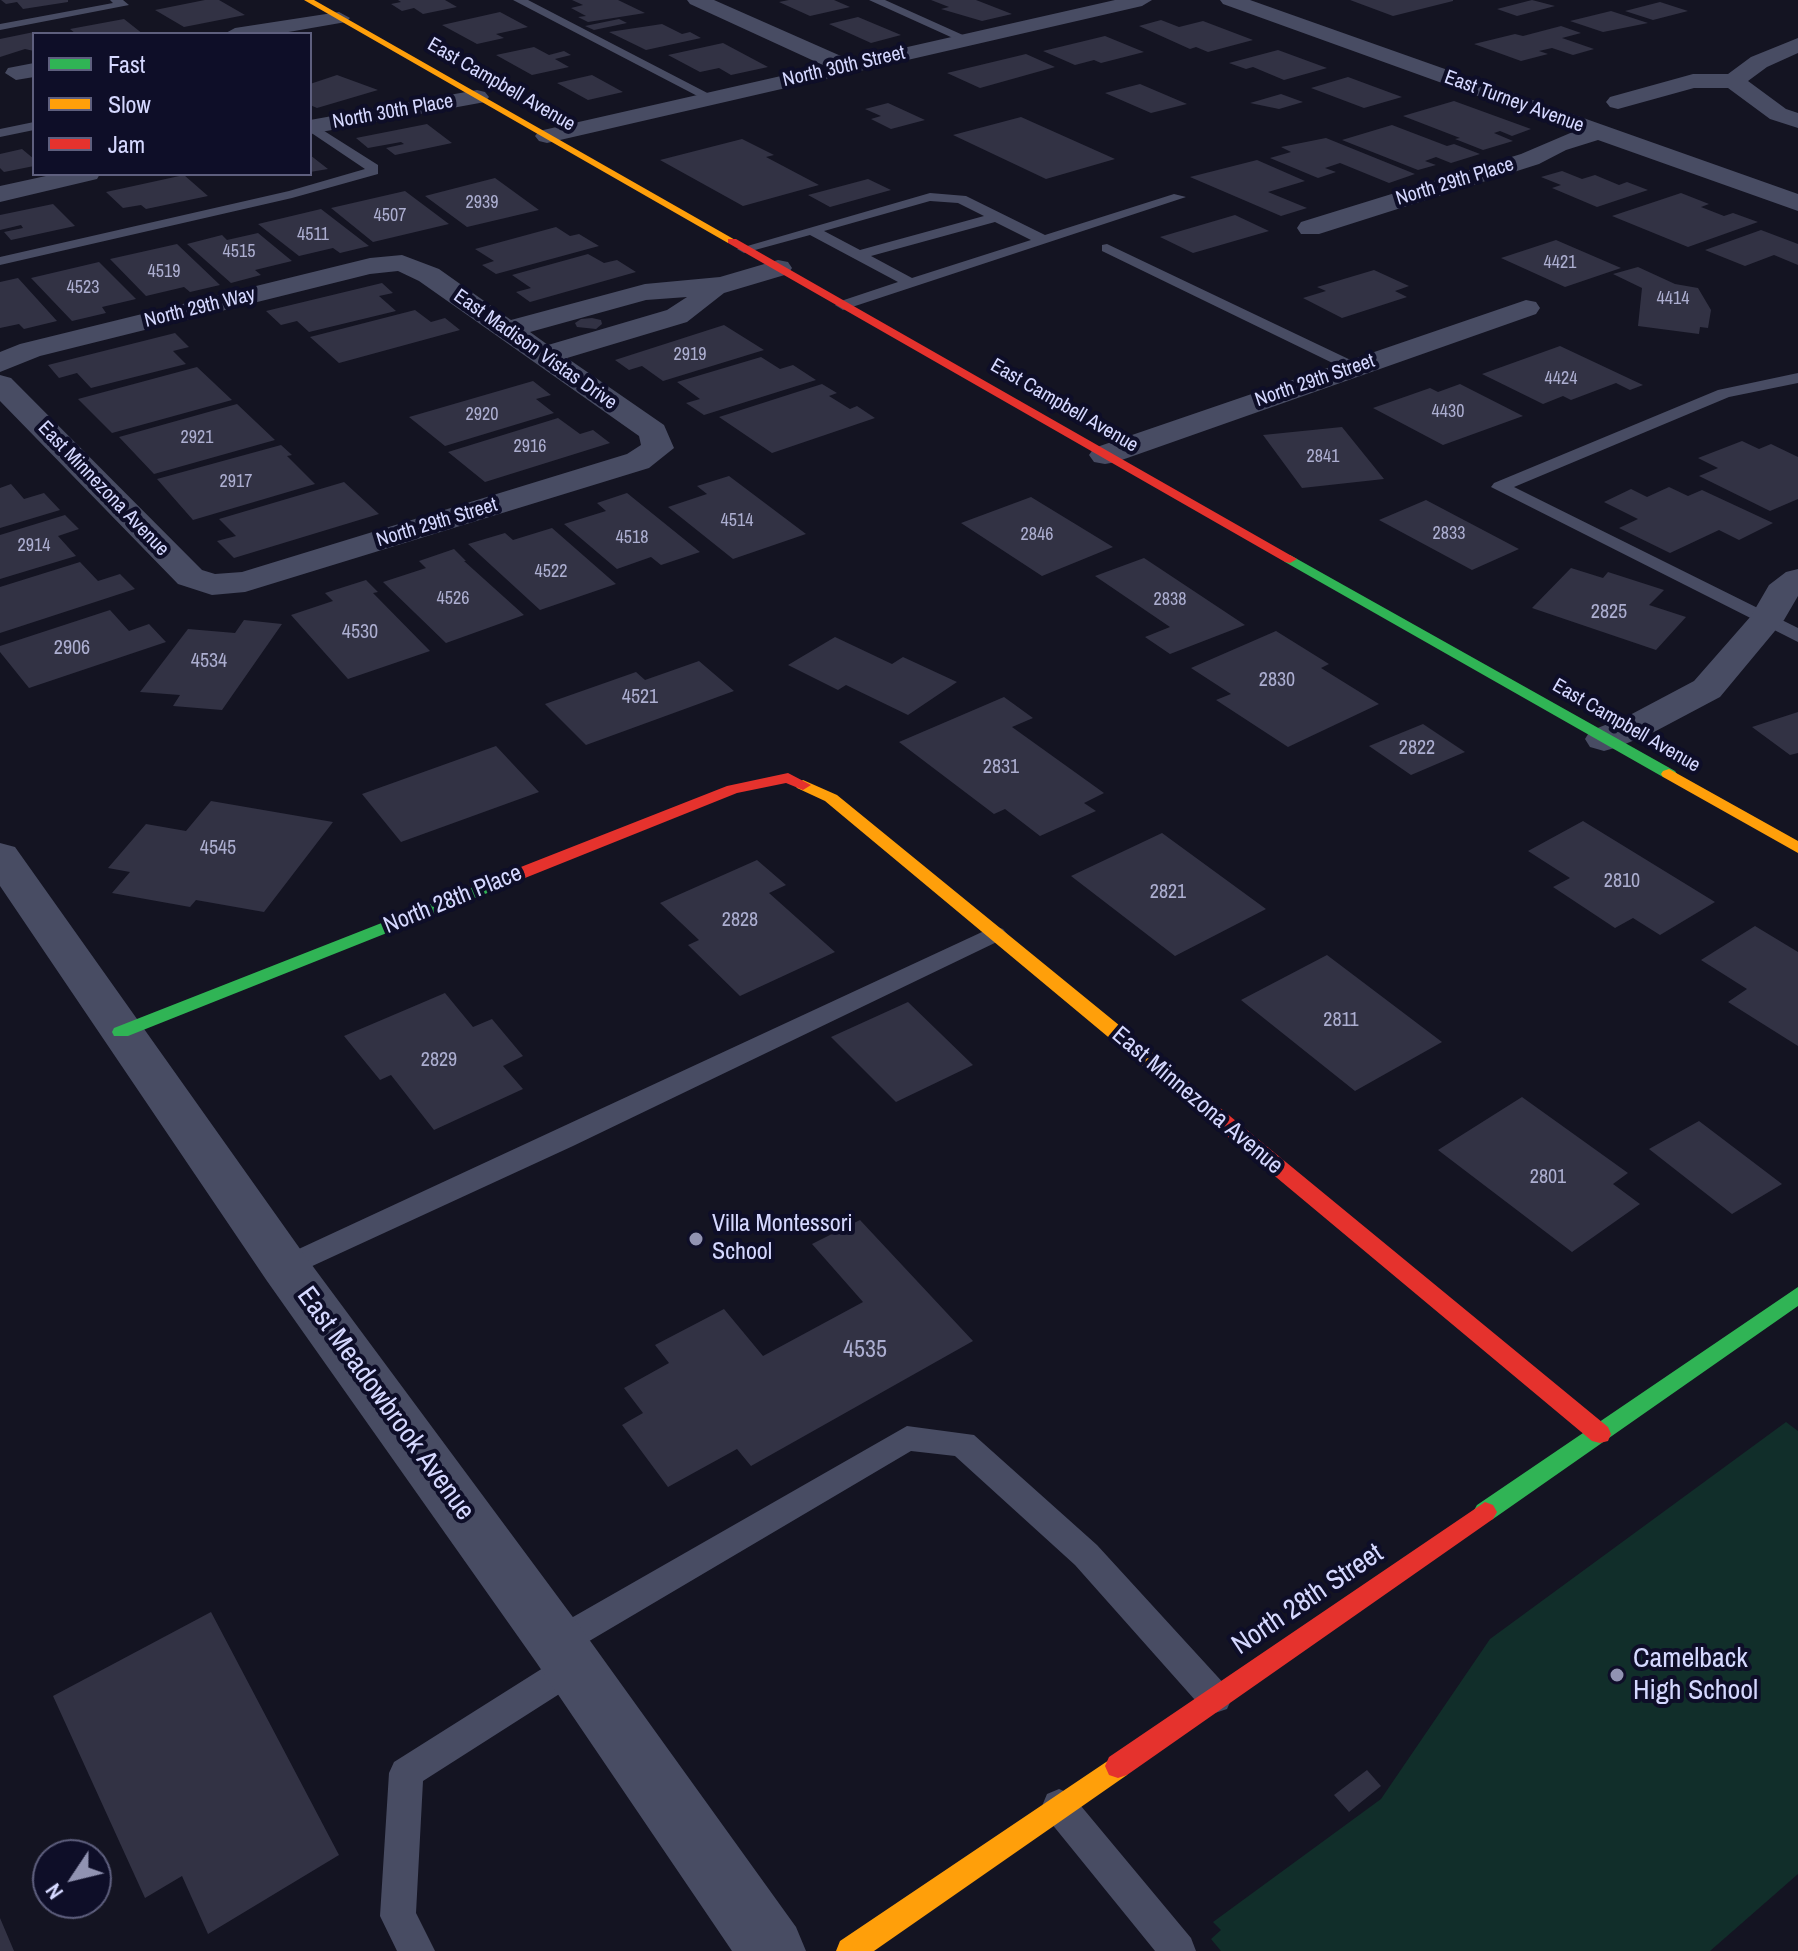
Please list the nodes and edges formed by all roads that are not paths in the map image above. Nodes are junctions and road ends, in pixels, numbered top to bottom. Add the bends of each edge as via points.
1 (116, 0) edge
2 (308, 0) edge
3 (519, 0) edge
4 (697, 0) edge
5 (875, 0) edge
6 (1052, 0) edge
7 (1142, 0) edge
8 (1230, 0) edge
9 (1086, 13) junction
10 (339, 18) junction
11 (0, 27) edge
12 (248, 32) edge
13 (968, 40) junction
14 (1798, 45) edge
15 (847, 67) junction
16 (1733, 81) junction
17 (477, 97) junction
18 (711, 98) junction
19 (1618, 102) dead end
20 (1798, 121) edge
21 (32, 126) edge
22 (312, 126) edge
23 (312, 127) edge
24 (1597, 132) junction
25 (0, 133) edge
26 (547, 136) junction
27 (79, 176) edge
28 (0, 194) edge
29 (1179, 197) dead end
30 (1798, 203) edge
31 (996, 217) junction
32 (1310, 228) dead end
33 (812, 230) junction
34 (1043, 240) junction
35 (1107, 248) dead end
36 (744, 249) junction
37 (858, 255) junction
38 (0, 261) edge
39 (402, 263) joint
40 (778, 268) junction
41 (910, 283) junction
42 (722, 285) junction
43 (606, 303) junction
44 (843, 305) junction
45 (1526, 308) dead end
46 (643, 326) junction
47 (506, 330) junction
48 (543, 356) junction
49 (0, 363) edge
50 (1353, 367) junction
51 (1797, 375) edge
52 (0, 384) edge
53 (658, 448) joint
54 (1105, 455) junction
55 (1798, 579) edge
56 (212, 585) joint
57 (1782, 628) edge
58 (1604, 739) junction
59 (788, 778) joint
60 (1798, 848) edge
61 (0, 856) edge
62 (995, 934) junction
63 (121, 1032) junction
64 (285, 1267) junction
65 (1793, 1306) edge
66 (1600, 1434) junction
67 (566, 1654) junction
68 (1215, 1698) junction
69 (1059, 1806) junction
70 (417, 1951) edge
71 (772, 1951) edge
72 (850, 1951) edge
73 (1178, 1951) edge

1 - 11 lane via 123,5
2 - 10 street, East Campbell Avenue
3 - 18 lane
4 - 15 street
5 - 13 lane
6 - 9 street
7 - 9 street, North 30th Street
8 - 24 street, East Turney Avenue
9 - 13 street, North 30th Street
10 - 12 street
10 - 17 street, East Campbell Avenue
13 - 15 street, North 30th Street
14 - 16 street via 1759,62
15 - 18 street, North 30th Street
16 - 19 street via 1693,81
16 - 20 street via 1778,114
17 - 22 street, North 30th Place
17 - 26 street, East Campbell Avenue
18 - 26 street, North 30th Street
21 - 25 lane
23 - 38 lane via 373,171
24 - 30 street, East Turney Avenue
24 - 32 street, North 29th Place via 1530,159
26 - 36 street, East Campbell Avenue
27 - 28 street
29 - 34 lane
31 - 33 lane via 961,199 930,197
31 - 34 lane
31 - 37 lane
33 - 36 lane
33 - 37 lane
34 - 41 lane
35 - 50 lane
36 - 40 street, East Campbell Avenue
37 - 41 lane
39 - 47 street, East Madison Vistas Drive via 429,275
39 - 49 street, North 29th Way via 370,266 30,350
40 - 42 street
40 - 44 street, East Campbell Avenue
41 - 44 lane
42 - 43 street via 645,292
42 - 46 street via 677,316
43 - 46 street
43 - 47 street
44 - 54 street, East Campbell Avenue
45 - 50 street, North 29th Street
46 - 48 street
47 - 48 street, East Madison Vistas Drive
48 - 53 street, East Madison Vistas Drive via 653,432
50 - 54 street, North 29th Street
51 - 57 lane via 1724,393 1500,487
52 - 56 street, East Minnezona Avenue via 190,577
53 - 56 street, North 29th Street via 638,461 245,582
54 - 58 street, East Campbell Avenue
55 - 57 street via 1781,592
57 - 58 street via 1707,689
58 - 60 street, East Campbell Avenue
59 - 62 street, East Minnezona Avenue via 831,798
59 - 63 street, North 28th Place via 733,789
61 - 63 street, East Meadowbrook Avenue
62 - 64 lane
62 - 66 street, East Minnezona Avenue
63 - 64 street, East Meadowbrook Avenue
64 - 67 street, East Meadowbrook Avenue
65 - 66 street, North 28th Street
66 - 68 street, North 28th Street
67 - 68 lane via 907,1438 963,1444 1086,1555
67 - 70 lane via 406,1773 398,1916
67 - 71 street, East Meadowbrook Avenue
68 - 69 street, North 28th Street
69 - 72 street, North 28th Street
69 - 73 lane

